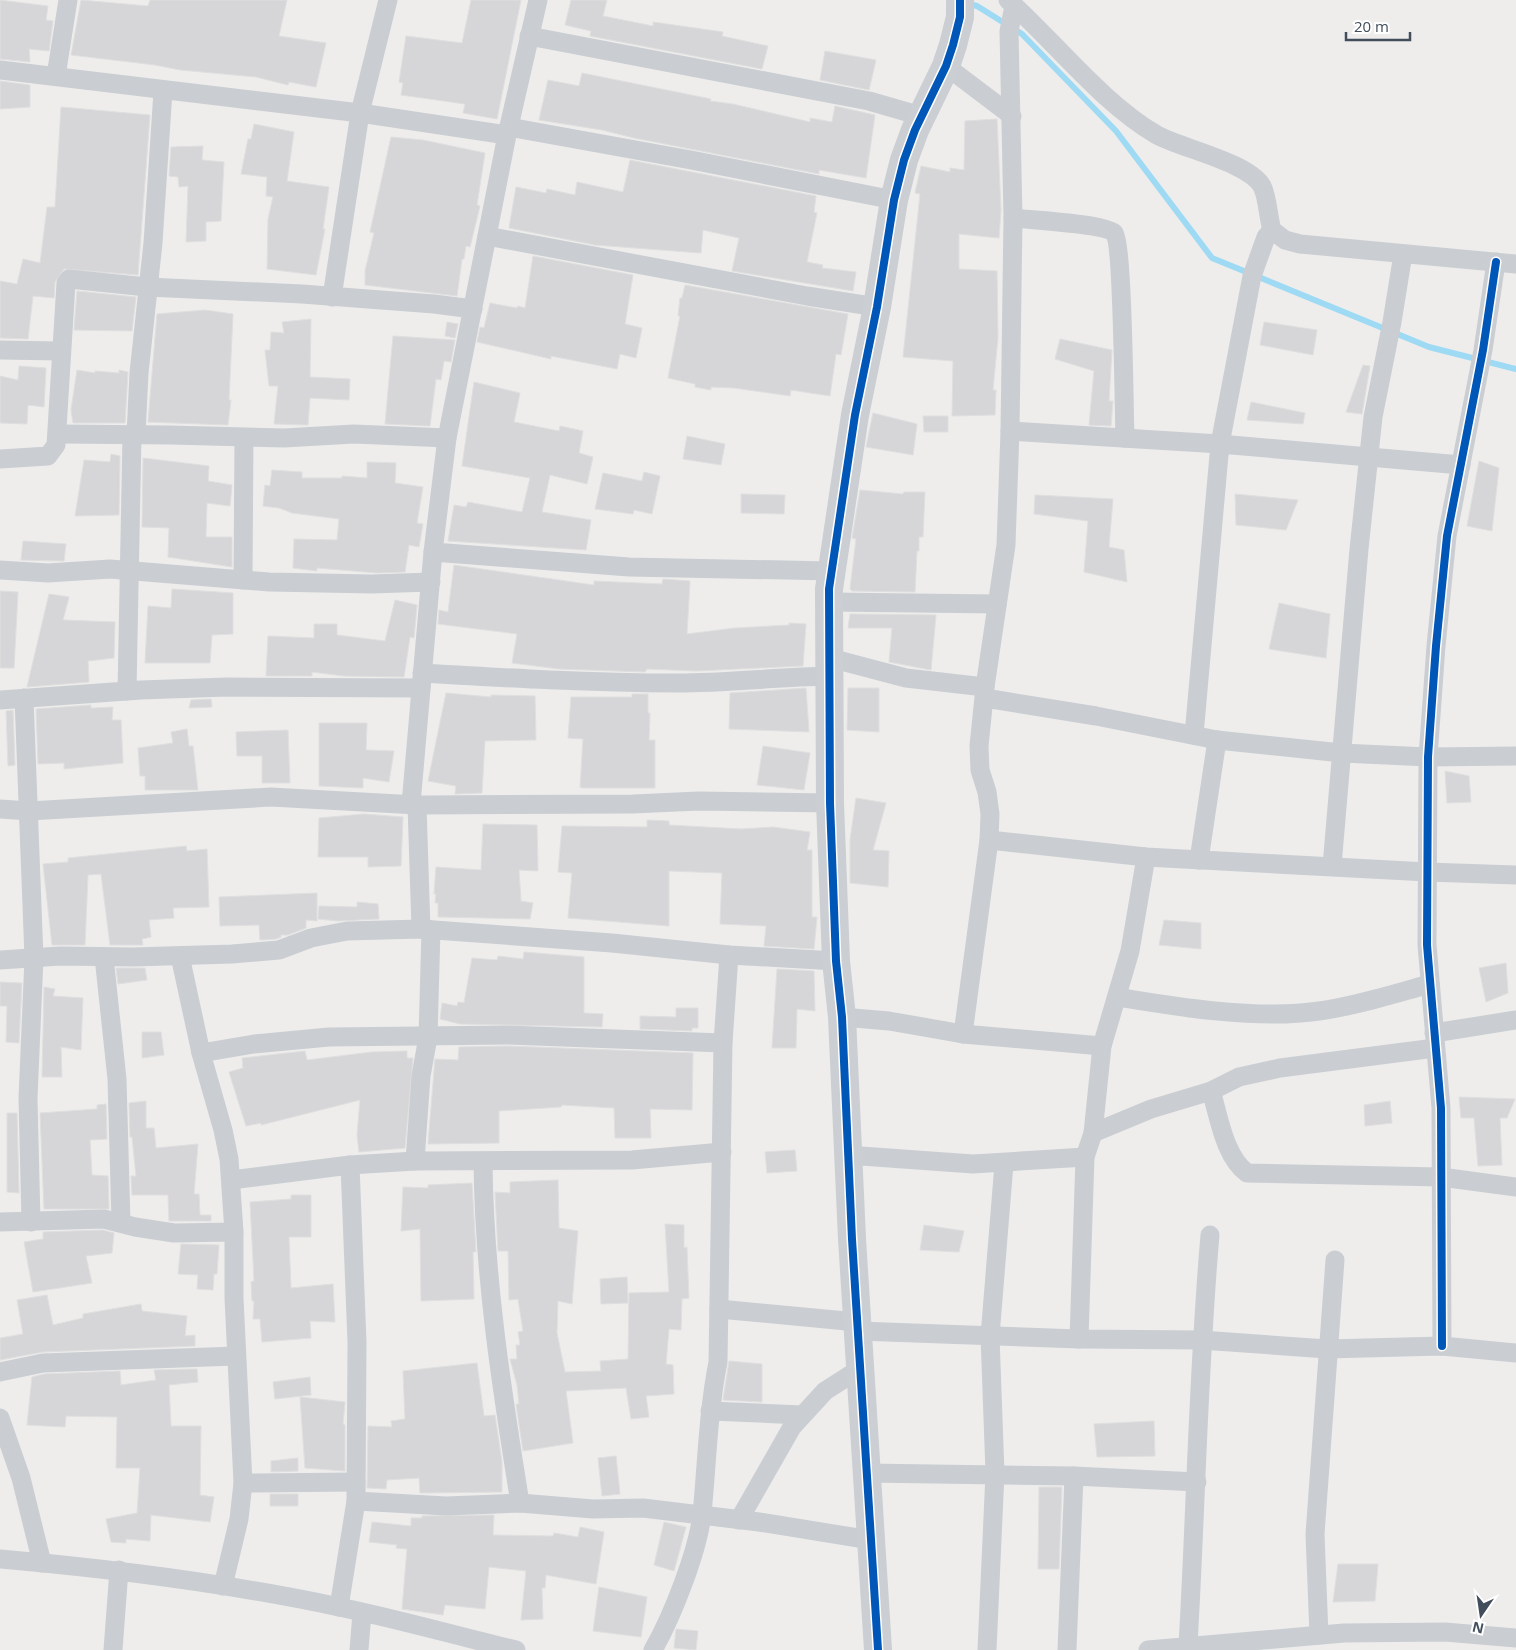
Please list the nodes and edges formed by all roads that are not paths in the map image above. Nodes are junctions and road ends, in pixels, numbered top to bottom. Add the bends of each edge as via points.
1 (68, 0) edge
2 (388, 0) edge
3 (538, 0) edge
4 (960, 8) edge
5 (1010, 13) edge
6 (529, 36) junction
7 (946, 66) junction
8 (0, 70) edge
9 (56, 76) junction
10 (163, 91) junction
11 (360, 113) junction
12 (922, 116) junction
13 (1012, 116) junction
14 (508, 131) junction
15 (894, 200) junction
16 (1013, 218) junction
17 (1272, 230) junction
18 (486, 236) junction
19 (1402, 254) junction
20 (1496, 262) junction
21 (1516, 264) edge
22 (147, 286) junction
23 (332, 297) junction
24 (877, 307) junction
25 (472, 309) junction
26 (0, 350) edge
27 (61, 351) junction
28 (1010, 431) junction
29 (58, 434) junction
30 (134, 435) junction
31 (244, 438) junction
32 (447, 438) junction
33 (1125, 438) junction
34 (1220, 444) junction
35 (1370, 455) junction
36 (0, 459) edge
37 (1461, 465) junction
38 (433, 552) junction
39 (0, 570) edge
40 (128, 570) junction
41 (832, 571) junction
42 (243, 580) junction
43 (430, 582) junction
44 (829, 602) junction
45 (997, 604) junction
46 (829, 667) junction
47 (422, 680) junction
48 (127, 691) junction
49 (985, 692) junction
50 (24, 698) junction
51 (0, 700) edge
52 (1194, 735) junction
53 (1217, 740) junction
54 (1342, 753) junction
55 (1516, 756) edge
56 (1428, 757) junction
57 (830, 803) junction
58 (414, 805) junction
59 (0, 810) edge
60 (28, 812) junction
61 (989, 840) junction
62 (1146, 857) junction
63 (1199, 860) junction
64 (1332, 866) junction
65 (1427, 872) junction
66 (1516, 875) edge
67 (426, 930) junction
68 (729, 955) junction
69 (180, 956) junction
70 (104, 957) junction
71 (34, 958) junction
72 (0, 960) edge
73 (836, 961) junction
74 (1430, 984) junction
75 (1117, 997) junction
76 (842, 1017) junction
77 (1516, 1020) edge
78 (963, 1034) junction
79 (428, 1037) junction
80 (1435, 1040) junction
81 (723, 1044) junction
82 (1102, 1046) junction
83 (201, 1053) junction
84 (1211, 1090) junction
85 (1093, 1132) junction
86 (722, 1152) junction
87 (847, 1155) junction
88 (1085, 1157) junction
89 (415, 1162) junction
90 (483, 1162) junction
91 (1004, 1164) junction
92 (350, 1165) junction
93 (1441, 1178) junction
94 (230, 1180) junction
95 (1516, 1188) edge
96 (0, 1222) edge
97 (31, 1222) junction
98 (121, 1222) junction
99 (234, 1232) junction
100 (1210, 1235) dead end
101 (1335, 1260) dead end
102 (719, 1309) junction
103 (858, 1326) junction
104 (990, 1336) junction
105 (1079, 1339) junction
106 (1201, 1340) junction
107 (1442, 1346) junction
108 (1327, 1349) junction
109 (1516, 1353) edge
110 (236, 1356) junction
111 (861, 1368) junction
112 (0, 1372) edge
113 (710, 1411) junction
114 (802, 1415) junction
115 (0, 1418) edge
116 (866, 1473) junction
117 (994, 1474) junction
118 (1074, 1476) junction
119 (243, 1482) junction
120 (1197, 1482) junction
121 (356, 1491) junction
122 (520, 1503) junction
123 (702, 1515) junction
124 (738, 1520) junction
125 (871, 1540) junction
126 (0, 1559) edge
127 (42, 1563) junction
128 (119, 1570) junction
129 (223, 1586) junction
130 (339, 1607) junction
131 (362, 1613) junction
132 (1319, 1634) junction
133 (1516, 1638) edge
134 (1366, 1642) edge
135 (1188, 1645) junction
136 (1235, 1646) edge
137 (113, 1650) edge
138 (359, 1650) edge
139 (516, 1650) edge
140 (653, 1650) edge
141 (878, 1650) edge
142 (987, 1650) edge
143 (1067, 1650) edge
144 (1148, 1650) edge

1 - 9 street
2 - 11 street
3 - 6 street
4 - 7 street
5 - 13 street
5 - 17 street via 1060,52 1126,112 1158,135 1249,174 1262,186
6 - 12 street via 869,102
6 - 14 street
7 - 12 street
7 - 13 street
8 - 9 street
9 - 10 street
10 - 11 street
10 - 22 street
11 - 14 street
11 - 23 street
12 - 15 street via 904,160
13 - 16 street
14 - 15 street via 682,158
14 - 18 street
15 - 24 street
16 - 28 street
16 - 33 street via 1091,225 1108,229 1116,238
17 - 19 street via 1285,240 1300,244
17 - 34 street via 1266,237 1254,270
18 - 24 street
18 - 25 street
19 - 20 street
19 - 35 street via 1373,417
20 - 21 street
20 - 37 street
22 - 23 street
22 - 27 street via 67,281
22 - 30 street
23 - 25 street
24 - 41 street via 853,423
25 - 32 street
26 - 27 street
27 - 29 street
28 - 33 street
28 - 45 street via 1006,545
29 - 30 street
29 - 36 street via 56,445 48,456
30 - 31 street
30 - 40 street
31 - 32 street via 354,434
31 - 42 street
32 - 38 street
33 - 34 street
34 - 35 street
34 - 52 street
35 - 37 street
35 - 54 street
37 - 56 street via 1447,536
38 - 41 street via 629,567
38 - 43 street
39 - 40 street via 48,573
40 - 42 street
40 - 48 street
41 - 44 street
42 - 43 street via 372,584
43 - 47 street
44 - 45 street
44 - 46 street
45 - 49 street
46 - 47 street via 781,677 679,683
46 - 49 street
46 - 57 street
47 - 48 street
47 - 58 street
48 - 50 street
49 - 52 street
49 - 61 street via 979,746 980,770 990,814
50 - 51 street
50 - 60 street
52 - 53 street
53 - 54 street
53 - 63 street
54 - 56 street
54 - 64 street
55 - 56 street
56 - 65 street
57 - 58 street via 699,801
57 - 73 street
58 - 60 street via 271,798
58 - 67 street
59 - 60 street
60 - 71 street
61 - 62 street
61 - 78 street
62 - 63 street
62 - 75 street via 1130,951
63 - 64 street
64 - 65 street
65 - 66 street
65 - 74 street
67 - 68 street
67 - 69 street via 348,931 311,938 278,950
67 - 79 street
68 - 73 street
68 - 81 street
69 - 70 street
69 - 83 street
70 - 71 street
70 - 98 street via 117,1078
71 - 72 street
71 - 97 street via 28,1088
73 - 76 street
74 - 75 street via 1318,1012 1177,1007
74 - 80 street
75 - 82 street
76 - 78 street via 889,1021
76 - 87 street
77 - 80 street
78 - 82 street
79 - 81 street via 508,1035
79 - 83 street via 329,1037
79 - 89 street via 421,1076
80 - 84 street via 1239,1077
80 - 93 street via 1441,1108
81 - 86 street
82 - 85 street
83 - 94 street via 223,1130
84 - 85 street
84 - 93 street via 1230,1150 1237,1164 1247,1173
85 - 88 street
86 - 90 street via 632,1160
86 - 102 street
87 - 91 street
87 - 103 street
88 - 91 street
88 - 105 street
89 - 90 street
89 - 92 street
90 - 122 street via 485,1237
91 - 104 street
92 - 94 street
92 - 121 street via 357,1342
93 - 95 street
93 - 107 street
94 - 99 street
96 - 97 street
97 - 98 street
98 - 99 street via 174,1233
99 - 110 street
100 - 106 street
101 - 108 street
102 - 103 street
102 - 113 street via 718,1362
103 - 104 street
103 - 111 street
104 - 105 street
104 - 117 street
105 - 106 street
106 - 108 street
106 - 120 street
107 - 108 street
107 - 109 street
108 - 132 street via 1315,1534
110 - 112 street via 43,1363
110 - 119 street
111 - 114 street via 825,1391
111 - 116 street
113 - 114 street
113 - 123 street
114 - 124 street
115 - 127 street via 21,1478
116 - 117 street
116 - 125 street
117 - 118 street
117 - 142 street
118 - 120 street
118 - 143 street
119 - 121 street
119 - 129 street via 239,1519
120 - 135 street
121 - 122 street via 446,1506
121 - 130 street
122 - 123 street via 593,1509 642,1508
123 - 124 street
123 - 140 street via 685,1576
124 - 125 street
125 - 141 street
126 - 127 street
127 - 128 street
128 - 129 street
128 - 137 street
129 - 130 street
130 - 131 street
131 - 138 street
131 - 139 street
132 - 134 street
132 - 136 street
133 - 134 street via 1445,1632
135 - 136 street
135 - 144 street

